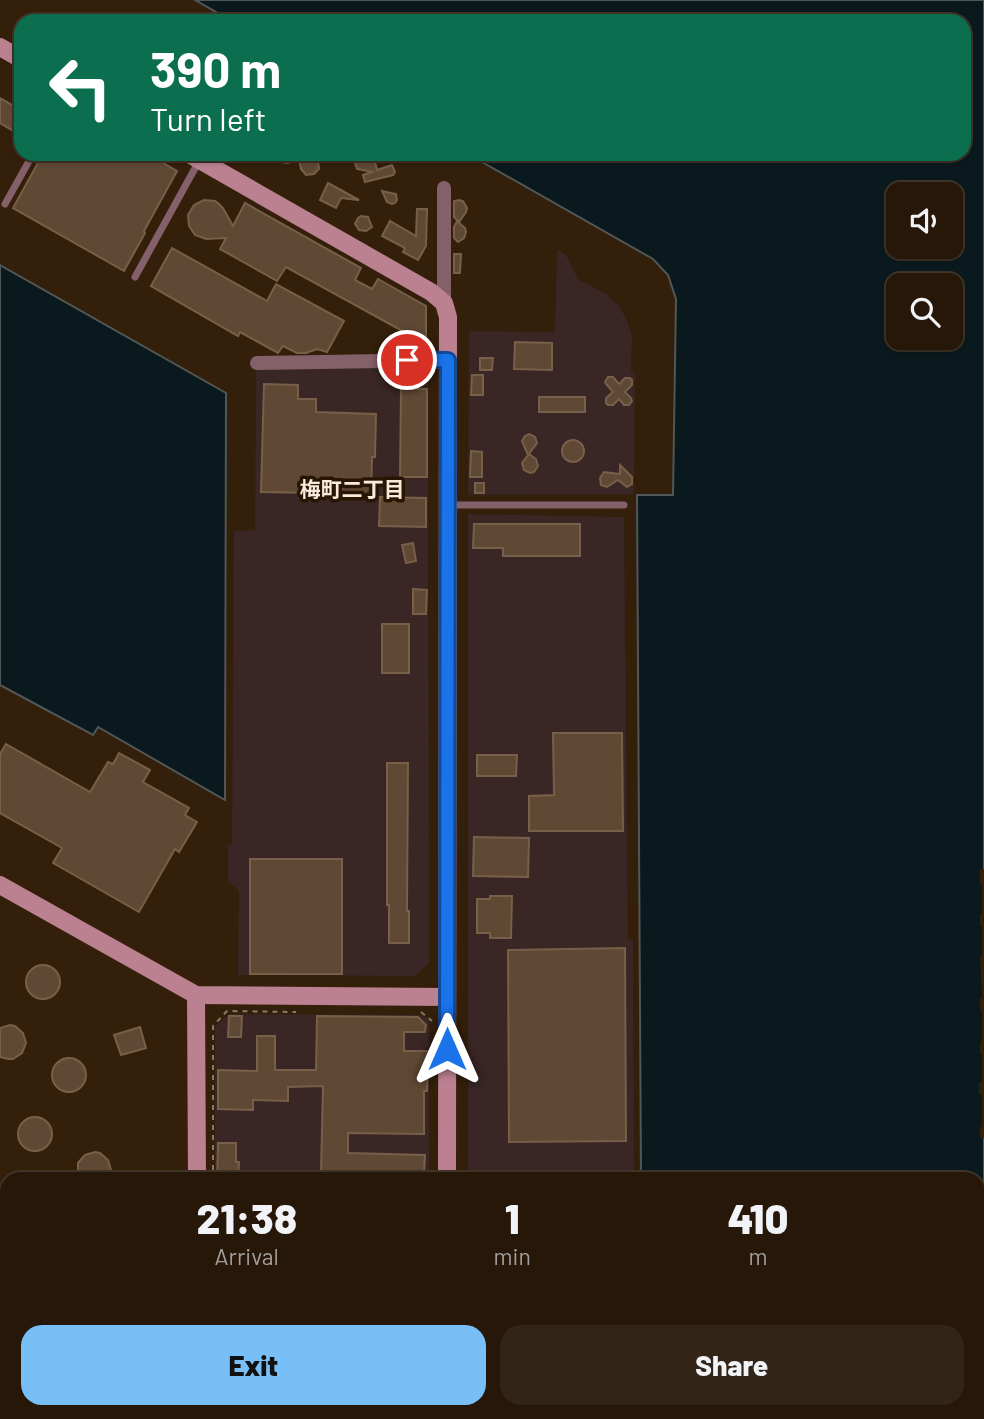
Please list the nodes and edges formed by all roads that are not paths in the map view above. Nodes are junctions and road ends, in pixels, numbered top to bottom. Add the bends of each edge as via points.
1 (29, 161) edge
2 (193, 161) edge
3 (202, 161) edge
4 (444, 188) dead end
5 (5, 204) dead end
6 (135, 277) dead end
7 (444, 303) junction
8 (448, 360) junction
9 (257, 363) dead end
10 (448, 505) junction
11 (624, 505) dead end
12 (0, 884) edge
13 (196, 996) junction
14 (447, 997) junction
15 (197, 1172) edge
16 (447, 1172) edge

1 - 5 lane
2 - 6 lane
3 - 7 street
4 - 7 street
7 - 8 street
8 - 9 street
8 - 10 street
10 - 11 lane
10 - 14 street
12 - 13 street
13 - 14 street
13 - 15 street
14 - 16 street

